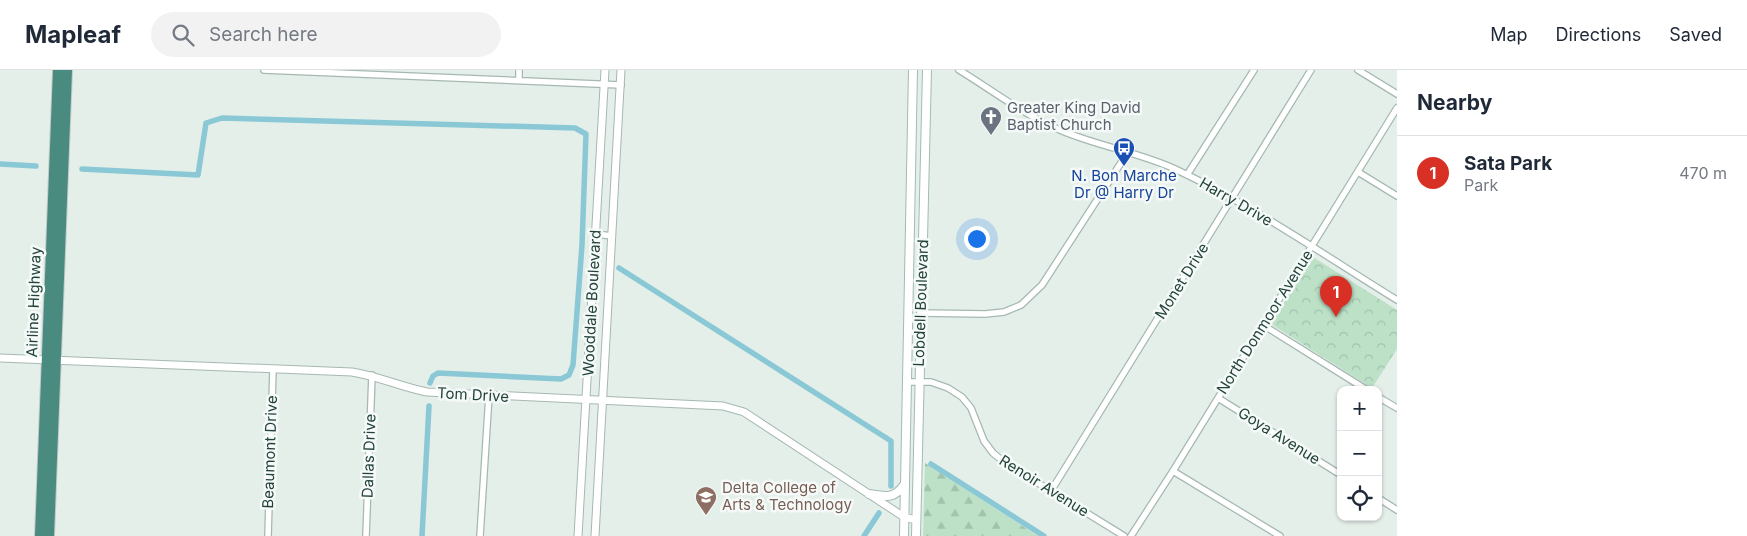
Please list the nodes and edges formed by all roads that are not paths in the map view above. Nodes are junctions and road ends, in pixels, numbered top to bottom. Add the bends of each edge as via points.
1 (58, 70) edge
2 (67, 70) edge
3 (264, 70) edge
4 (520, 70) edge
5 (605, 70) edge
6 (622, 70) edge
7 (913, 70) edge
8 (926, 70) edge
9 (959, 70) edge
10 (1254, 70) edge
11 (1311, 70) edge
12 (1358, 70) edge
13 (519, 80) junction
14 (604, 84) junction
15 (621, 85) junction
16 (1397, 94) edge
17 (1397, 108) edge
18 (1128, 152) junction
19 (55, 153) junction
20 (912, 169) junction
21 (924, 169) junction
22 (1358, 172) junction
23 (1187, 175) junction
24 (62, 194) junction
25 (1397, 196) edge
26 (1233, 198) junction
27 (596, 234) junction
28 (612, 236) junction
29 (52, 238) junction
30 (1312, 247) junction
31 (1397, 300) edge
32 (920, 313) junction
33 (1263, 325) junction
34 (908, 341) junction
35 (920, 341) junction
36 (0, 358) edge
37 (51, 360) junction
38 (273, 369) junction
39 (372, 375) junction
40 (907, 382) junction
41 (918, 382) junction
42 (1361, 386) edge
43 (489, 395) junction
44 (1218, 398) junction
45 (1382, 399) edge
46 (587, 400) junction
47 (602, 400) junction
48 (1397, 408) edge
49 (1173, 471) junction
50 (1337, 472) edge
51 (47, 474) junction
52 (904, 485) junction
53 (1051, 491) junction
54 (869, 494) junction
55 (1382, 501) edge
56 (1397, 510) edge
57 (904, 517) junction
58 (916, 520) junction
59 (40, 536) edge
60 (49, 536) edge
61 (268, 536) edge
62 (366, 536) edge
63 (480, 536) edge
64 (578, 536) edge
65 (594, 536) edge
66 (904, 536) edge
67 (916, 536) edge
68 (1124, 536) edge
69 (1131, 536) edge
70 (1280, 536) edge

1 - 19 highway, Airline Highway
2 - 24 highway, Airline Highway
3 - 13 street
4 - 13 street
5 - 14 street, Wooddale Boulevard
6 - 15 street, Wooddale Boulevard
7 - 20 main road, Lobdell Boulevard
8 - 21 main road, Lobdell Boulevard
9 - 18 street, Harry Drive via 1052,126
10 - 23 street
11 - 26 street, Monet Drive
12 - 16 street
13 - 14 street
14 - 15 street
14 - 27 street, Wooddale Boulevard
15 - 28 street, Wooddale Boulevard
17 - 22 street, North Donmoor Avenue
18 - 23 street, Harry Drive
18 - 32 street via 1042,285 1021,305 1004,312
19 - 24 highway
19 - 29 highway, Airline Highway
20 - 21 main road
20 - 34 main road, Lobdell Boulevard
21 - 32 main road, Lobdell Boulevard
22 - 25 street
22 - 30 street, North Donmoor Avenue
23 - 26 street, Harry Drive
24 - 29 highway
24 - 37 highway, Airline Highway
26 - 30 street, Harry Drive
26 - 53 street, Monet Drive
27 - 28 street
27 - 46 street, Wooddale Boulevard
28 - 47 street, Wooddale Boulevard
29 - 37 highway, Airline Highway
30 - 31 street, Harry Drive
30 - 33 street, North Donmoor Avenue
32 - 35 main road, Lobdell Boulevard
33 - 42 street
33 - 44 street, North Donmoor Avenue
34 - 35 street
34 - 40 main road, Lobdell Boulevard
35 - 41 main road, Lobdell Boulevard
36 - 37 street, Tom Drive
37 - 38 street, Tom Drive
37 - 51 highway, Airline Highway
38 - 39 street, Tom Drive
38 - 61 street, Beaumont Drive
39 - 43 street, Tom Drive via 402,387 427,392
39 - 62 street, Dallas Drive
40 - 41 street, Renoir Avenue
40 - 52 main road, Lobdell Boulevard
41 - 53 street, Renoir Avenue via 931,382 962,397 993,453
41 - 58 main road, Lobdell Boulevard
43 - 46 street, Tom Drive
43 - 63 street
44 - 49 street, North Donmoor Avenue
44 - 50 street, Goya Avenue
45 - 48 street
46 - 47 street, Tom Drive
46 - 64 street, Wooddale Boulevard
47 - 54 street, Tom Drive via 704,404 744,412
47 - 65 street, Wooddale Boulevard
49 - 69 street, North Donmoor Avenue
49 - 70 street
51 - 59 highway, Airline Highway
51 - 60 highway, Airline Highway
52 - 54 main road via 892,496
52 - 57 main road, Lobdell Boulevard
53 - 68 street, Renoir Avenue
54 - 57 street, Tom Drive
55 - 56 street
57 - 58 street, Tom Drive
57 - 66 main road, Lobdell Boulevard
58 - 67 main road, Lobdell Boulevard

